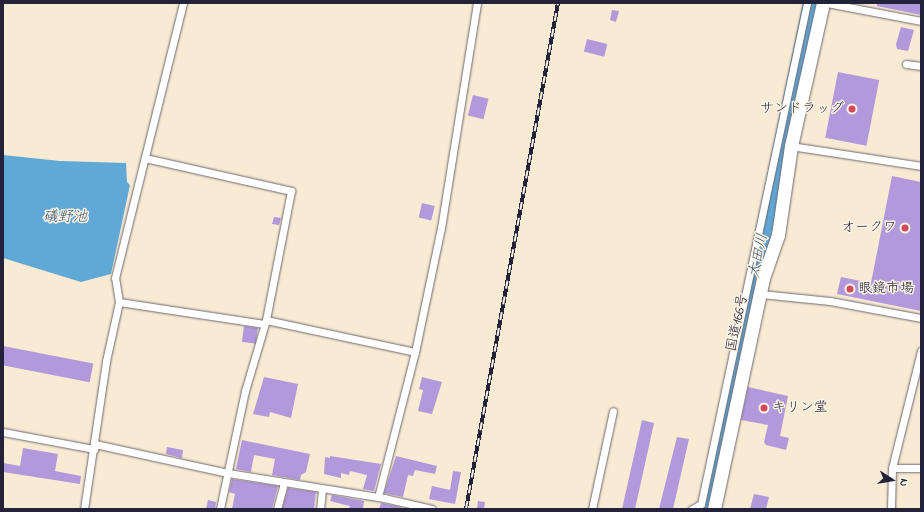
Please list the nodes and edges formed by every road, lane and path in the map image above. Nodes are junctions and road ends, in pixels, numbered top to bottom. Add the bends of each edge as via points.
1 (182, 3) edge
2 (478, 3) edge
3 (807, 3) edge
4 (823, 3) edge
5 (827, 3) edge
6 (921, 21) edge
7 (906, 64) dead end
8 (921, 66) edge
9 (791, 146) junction
10 (145, 158) junction
11 (921, 166) edge
12 (761, 294) junction
13 (119, 302) junction
14 (921, 318) edge
15 (265, 322) junction
16 (921, 351) edge
17 (415, 352) junction
18 (613, 411) dead end
19 (3, 432) edge
20 (94, 446) junction
21 (892, 468) junction
22 (921, 468) edge
23 (228, 473) junction
24 (284, 483) junction
25 (322, 489) junction
26 (378, 497) junction
27 (84, 509) edge
28 (220, 509) edge
29 (277, 509) edge
30 (320, 509) edge
31 (432, 509) edge
32 (592, 509) edge
33 (692, 509) edge
34 (714, 509) edge
35 (891, 509) edge

1 - 10 street via 150,127
2 - 17 street via 441,228
3 - 33 street via 702,504
4 - 9 highway, 国道166号
5 - 6 street
7 - 8 street
9 - 11 street
9 - 12 highway, 国道166号 via 778,235
10 - 13 street via 115,278
10 - 15 street via 291,191
12 - 14 street via 830,301
12 - 34 highway, 国道166号
13 - 15 street
13 - 20 street via 106,361
15 - 17 street
15 - 23 street via 245,391
16 - 21 street
17 - 26 street
18 - 32 street
19 - 20 street
20 - 23 street
20 - 27 street
21 - 22 street
21 - 35 street
23 - 24 street
23 - 28 street
24 - 25 street
24 - 29 street
25 - 26 street
25 - 30 street
26 - 31 street

